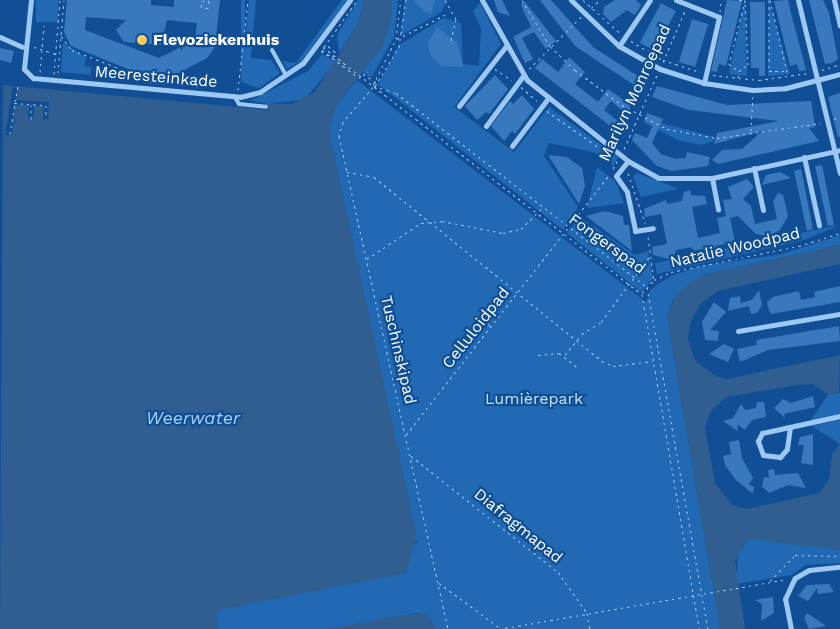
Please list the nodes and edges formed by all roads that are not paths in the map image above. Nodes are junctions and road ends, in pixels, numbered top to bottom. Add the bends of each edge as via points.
1 (31, 0) edge
2 (350, 0) edge
3 (482, 0) edge
4 (571, 0) edge
5 (650, 0) edge
6 (676, 0) edge
7 (798, 0) edge
8 (834, 0) edge
9 (840, 26) edge
10 (0, 37) edge
11 (24, 46) junction
12 (506, 46) junction
13 (619, 46) junction
14 (272, 50) dead end
15 (840, 74) edge
16 (286, 75) junction
17 (523, 76) junction
18 (818, 81) junction
19 (704, 83) junction
20 (234, 96) junction
21 (549, 97) junction
22 (266, 106) dead end
23 (459, 106) dead end
24 (486, 126) dead end
25 (512, 146) dead end
26 (837, 151) edge
27 (804, 157) junction
28 (628, 161) junction
29 (754, 168) junction
30 (840, 174) edge
31 (712, 178) junction
32 (718, 209) dead end
33 (763, 210) dead end
34 (819, 225) dead end
35 (650, 229) road end
36 (840, 314) edge
37 (738, 330) dead end
38 (840, 416) edge
39 (790, 427) junction
40 (840, 567) edge
41 (792, 629) edge

1 - 11 street
2 - 16 street, Meeresteinkade via 318,44
3 - 12 street
4 - 13 street
5 - 13 street
6 - 19 street via 719,17
7 - 18 street
8 - 9 street
10 - 11 street
11 - 20 street, Meeresteinkade via 24,68 28,76 39,79
12 - 17 street
12 - 23 street
13 - 19 street via 660,69
14 - 16 lane
15 - 18 street
16 - 20 street, Meeresteinkade via 260,92
17 - 21 street
17 - 24 street
18 - 19 street via 753,90
18 - 26 street via 826,122
20 - 22 lane via 239,104
21 - 25 street
21 - 28 street via 619,158
26 - 27 street
26 - 30 street
27 - 29 street
27 - 34 street
28 - 31 street via 659,178
28 - 35 street via 616,176 627,192 635,231
29 - 31 street
29 - 33 street
31 - 32 street
36 - 37 street
38 - 39 street
39 - 39 street via 787,449 780,457 763,455 758,441 762,433
40 - 41 street via 809,570 795,578 785,599

